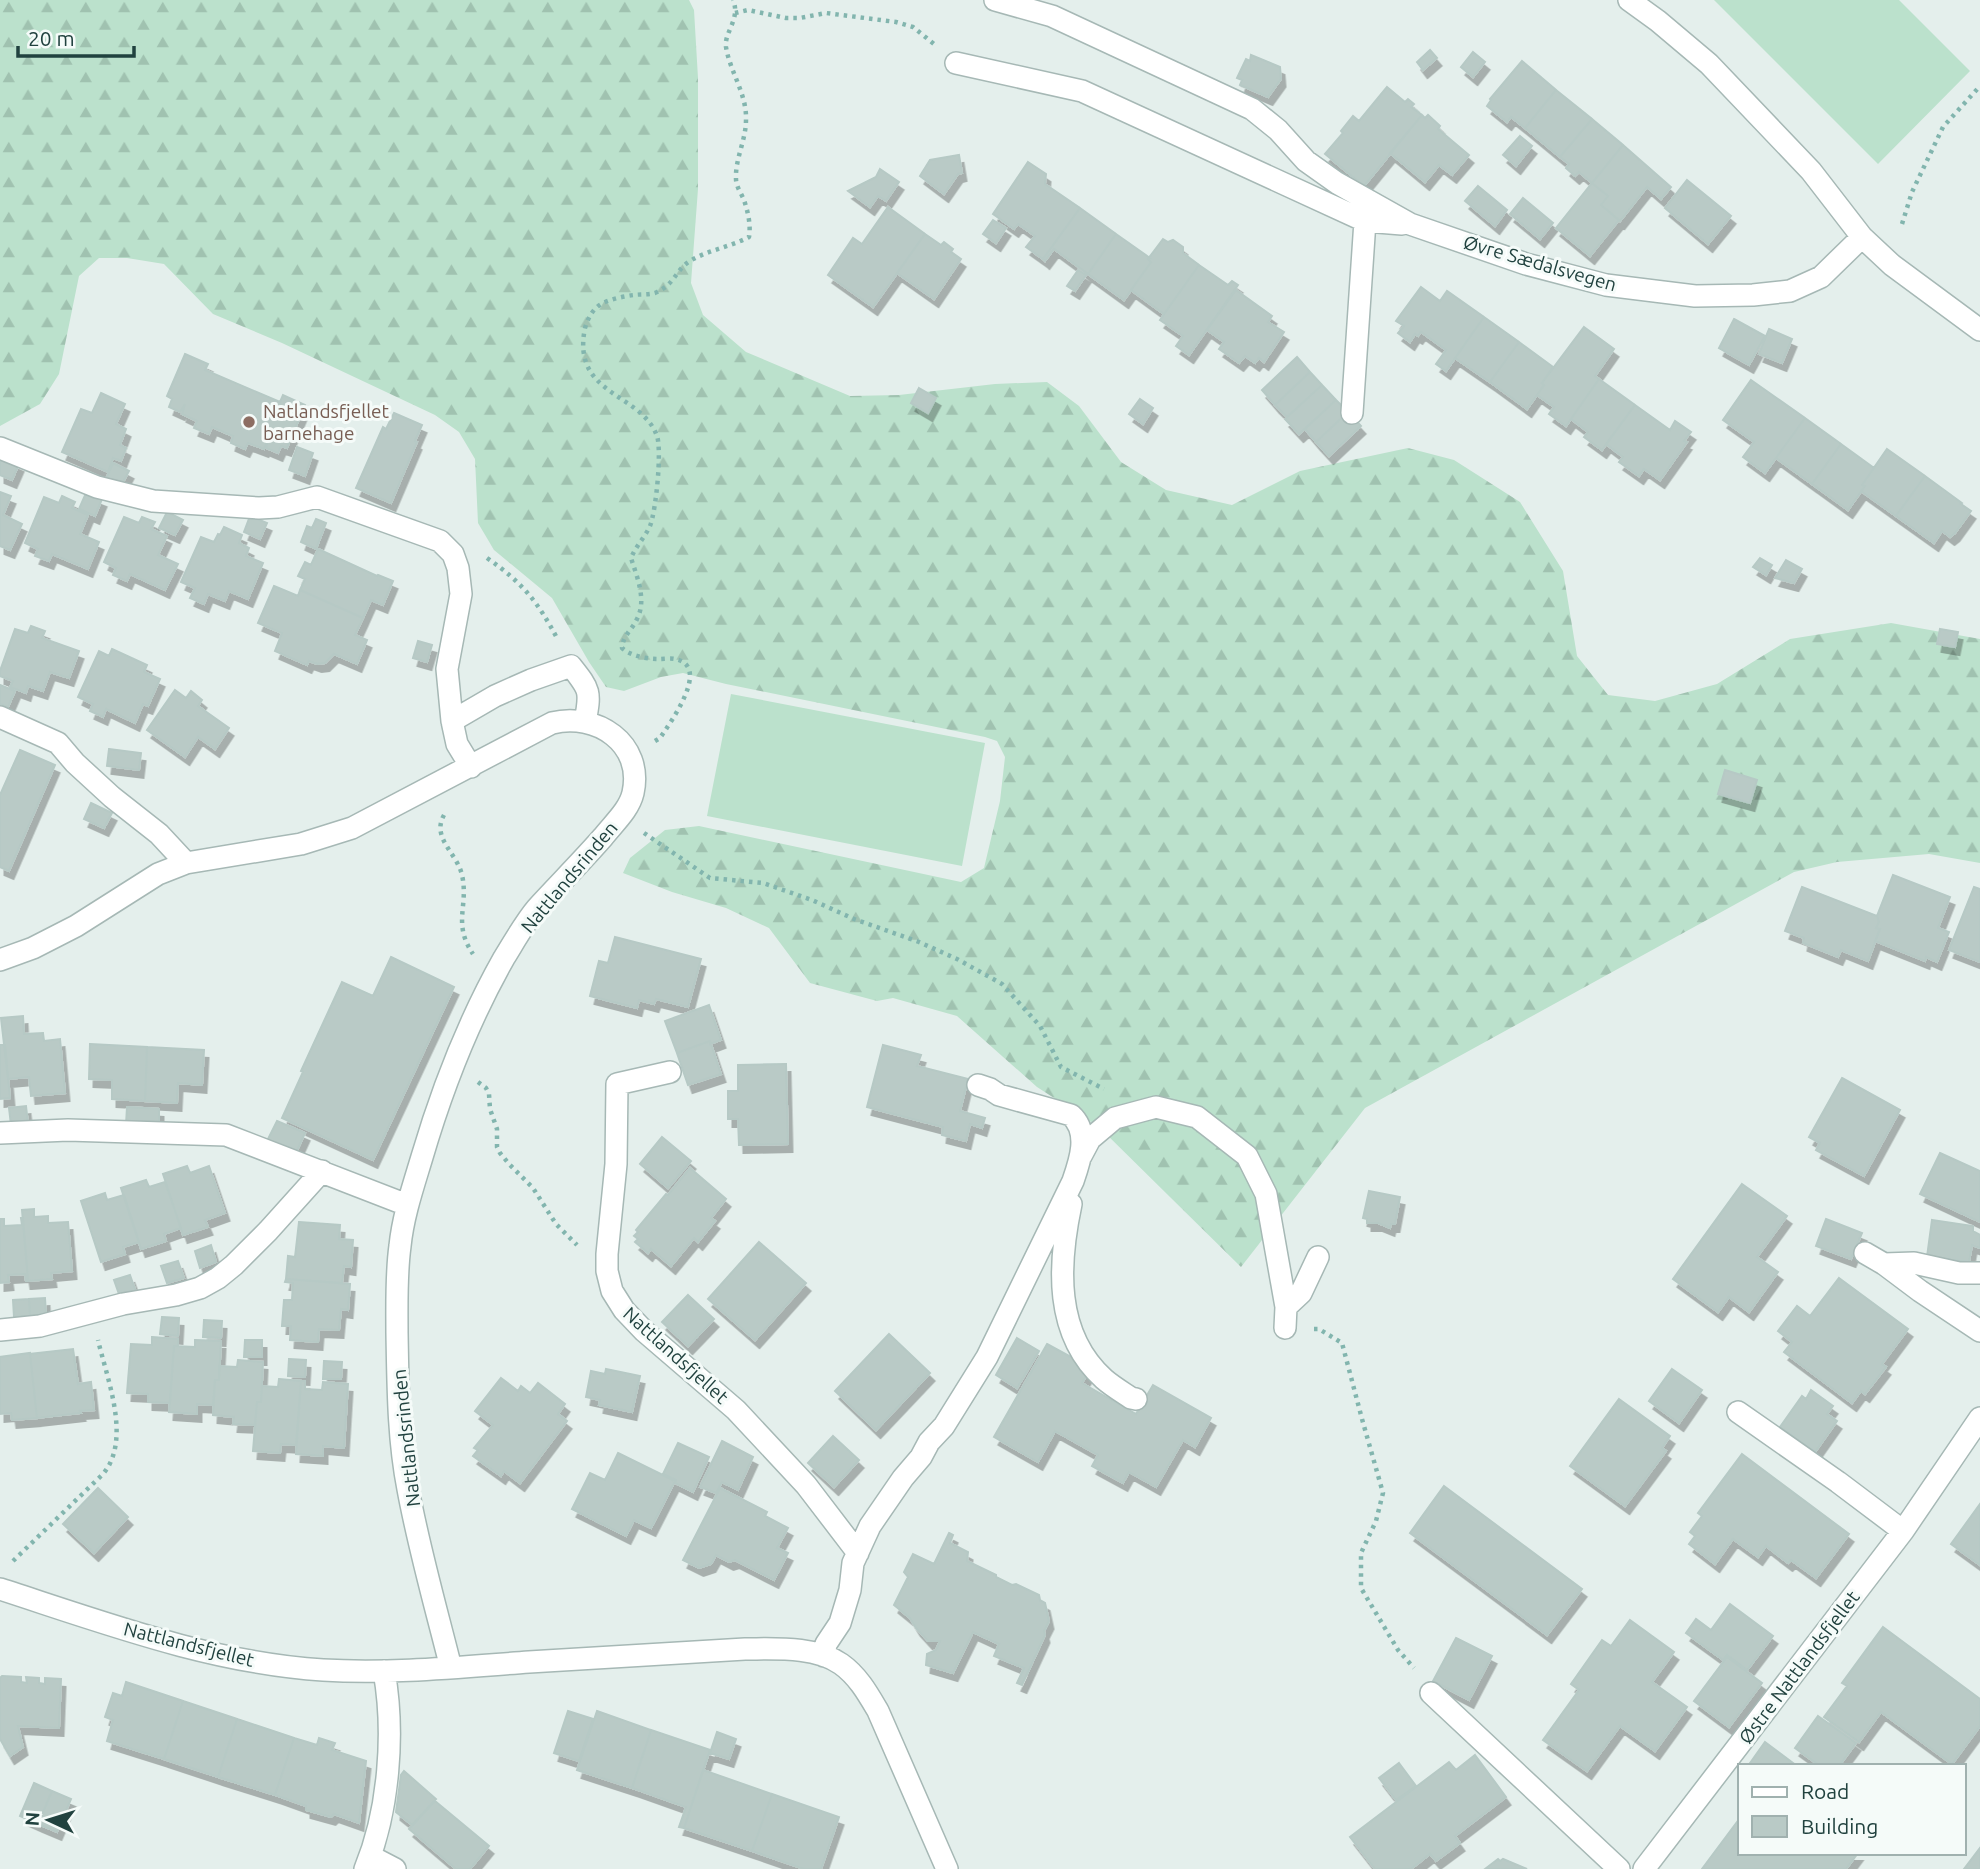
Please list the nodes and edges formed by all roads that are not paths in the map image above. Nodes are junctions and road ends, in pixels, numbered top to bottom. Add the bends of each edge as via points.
1 (995, 0) edge
2 (1629, 0) edge
3 (956, 63) road end
4 (1366, 221) junction
5 (1410, 225) junction
6 (1862, 237) junction
7 (1980, 330) edge
8 (1352, 413) dead end
9 (0, 449) edge
10 (0, 717) edge
11 (452, 721) junction
12 (584, 722) junction
13 (471, 767) junction
14 (186, 863) junction
15 (0, 960) edge
16 (670, 1072) dead end
17 (978, 1085) dead end
18 (0, 1133) edge
19 (1082, 1154) junction
20 (322, 1171) junction
21 (407, 1205) junction
22 (1865, 1252) dead end
23 (1318, 1257) dead end
24 (1884, 1264) junction
25 (1980, 1273) edge
26 (0, 1330) edge
27 (1980, 1331) edge
28 (1136, 1399) dead end
29 (1738, 1412) dead end
30 (1980, 1418) edge
31 (1903, 1531) junction
32 (858, 1553) junction
33 (0, 1589) edge
34 (824, 1656) junction
35 (452, 1668) junction
36 (384, 1671) junction
37 (1431, 1693) road end
38 (367, 1863) edge
39 (395, 1869) edge
40 (947, 1869) edge
41 (1619, 1869) edge
42 (1644, 1869) edge

1 - 5 street, Øvre Sædalsvegen via 1052,16 1252,109 1306,161
2 - 6 street via 1718,72 1811,172
3 - 4 street, Øvre Sædalsvegen via 1082,91
4 - 5 street, Øvre Sædalsvegen
4 - 8 street
5 - 6 street, Øvre Sædalsvegen via 1606,285 1695,296 1790,291 1821,277
6 - 7 street
9 - 11 street via 97,487 153,501 259,508 317,497 440,541 453,554 461,594 447,669
10 - 14 street via 58,743
11 - 12 street via 495,696 571,666 589,691
11 - 13 street via 457,744
12 - 13 street via 552,723
12 - 21 street, Nattlandsrinden via 618,738 630,754 633,792 625,811 535,911 505,957 471,1022 432,1121
13 - 14 street via 352,828 301,844
14 - 15 street via 158,874 76,926
16 - 32 street, Nattlandsfjellet via 617,1084 616,1164 607,1254 612,1291 644,1331 736,1410 806,1485
17 - 19 street via 1071,1115 1078,1121
18 - 20 street via 68,1130 226,1135
19 - 23 street via 1090,1139 1115,1118 1156,1107 1196,1117 1247,1156 1266,1194 1286,1318
19 - 28 street via 1065,1234 1063,1300 1069,1325 1091,1365 1105,1380
19 - 32 street via 987,1357 944,1426 870,1526
20 - 21 street
20 - 26 street via 234,1265 200,1288 40,1326
21 - 35 street, Nattlandsrinden via 397,1297 400,1424 407,1486
22 - 24 street
24 - 25 street via 1914,1263
24 - 27 street
29 - 31 street
30 - 31 street, Østre Nattlandsfjellet
31 - 42 street, Østre Nattlandsfjellet
32 - 34 street via 840,1623
33 - 36 street, Nattlandsfjellet via 204,1651 321,1670
34 - 35 street, Nattlandsfjellet via 745,1649
34 - 40 street, Nattlandsfjellet via 853,1675 878,1711
35 - 36 street, Nattlandsfjellet
36 - 38 street via 389,1701 388,1762
37 - 41 street
38 - 39 street

